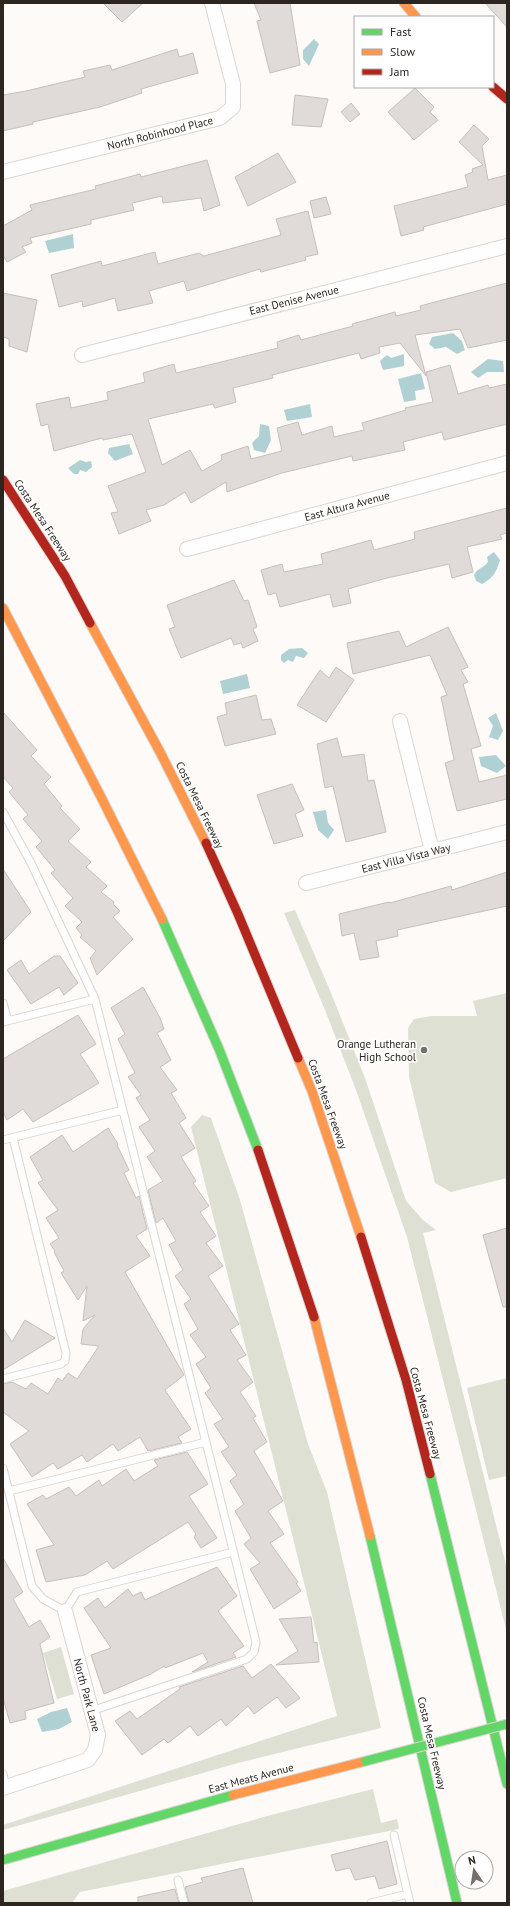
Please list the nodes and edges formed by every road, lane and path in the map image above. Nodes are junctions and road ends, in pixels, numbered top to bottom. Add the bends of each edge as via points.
1 (212, 3) edge
2 (404, 3) edge
3 (415, 16) edge
4 (494, 88) edge
5 (507, 99) edge
6 (3, 172) edge
7 (507, 246) edge
8 (82, 355) dead end
9 (507, 463) edge
10 (3, 480) edge
11 (187, 549) dead end
12 (3, 608) edge
13 (400, 721) dead end
14 (3, 812) edge
15 (507, 832) edge
16 (432, 851) junction
17 (306, 883) dead end
18 (95, 999) junction
19 (3, 1003) edge
20 (5, 1022) edge
21 (123, 1110) junction
22 (13, 1138) junction
23 (3, 1140) edge
24 (3, 1378) edge
25 (206, 1442) junction
26 (3, 1468) edge
27 (9, 1492) junction
28 (233, 1552) junction
29 (65, 1611) junction
30 (92, 1711) junction
31 (507, 1724) edge
32 (4, 1783) edge
33 (507, 1784) edge
34 (394, 1835) dead end
35 (3, 1860) edge
36 (178, 1880) dead end
37 (408, 1894) junction
38 (184, 1903) edge
39 (371, 1903) edge
40 (410, 1903) edge
41 (456, 1903) edge

1 - 6 street, North Robinhood Place via 232,84 232,107 220,118
2 - 3 main road
4 - 5 main road
7 - 8 street, East Denise Avenue
9 - 11 street, East Altura Avenue
10 - 33 main road, Costa Mesa Freeway via 65,576 164,759 235,907 312,1091 366,1250 406,1380
12 - 41 main road, Costa Mesa Freeway via 115,823 182,962 244,1111 272,1188 298,1265 334,1388
13 - 16 street
14 - 18 lane via 44,890
15 - 16 street, East Villa Vista Way
16 - 17 street, East Villa Vista Way
18 - 20 lane
18 - 21 lane
19 - 20 lane
21 - 22 lane
21 - 25 lane
22 - 23 lane
22 - 24 lane via 66,1353 61,1364
25 - 27 lane
25 - 28 lane
26 - 27 lane
27 - 29 lane via 32,1586 43,1599
28 - 29 lane via 77,1592
28 - 30 lane via 256,1642 254,1652 247,1659
29 - 30 street, North Park Lane
30 - 32 street, North Park Lane via 98,1735 95,1750 88,1760
31 - 35 main road, East Meats Avenue, bridge via 237,1794
34 - 37 lane
36 - 38 lane
37 - 39 lane
37 - 40 lane

